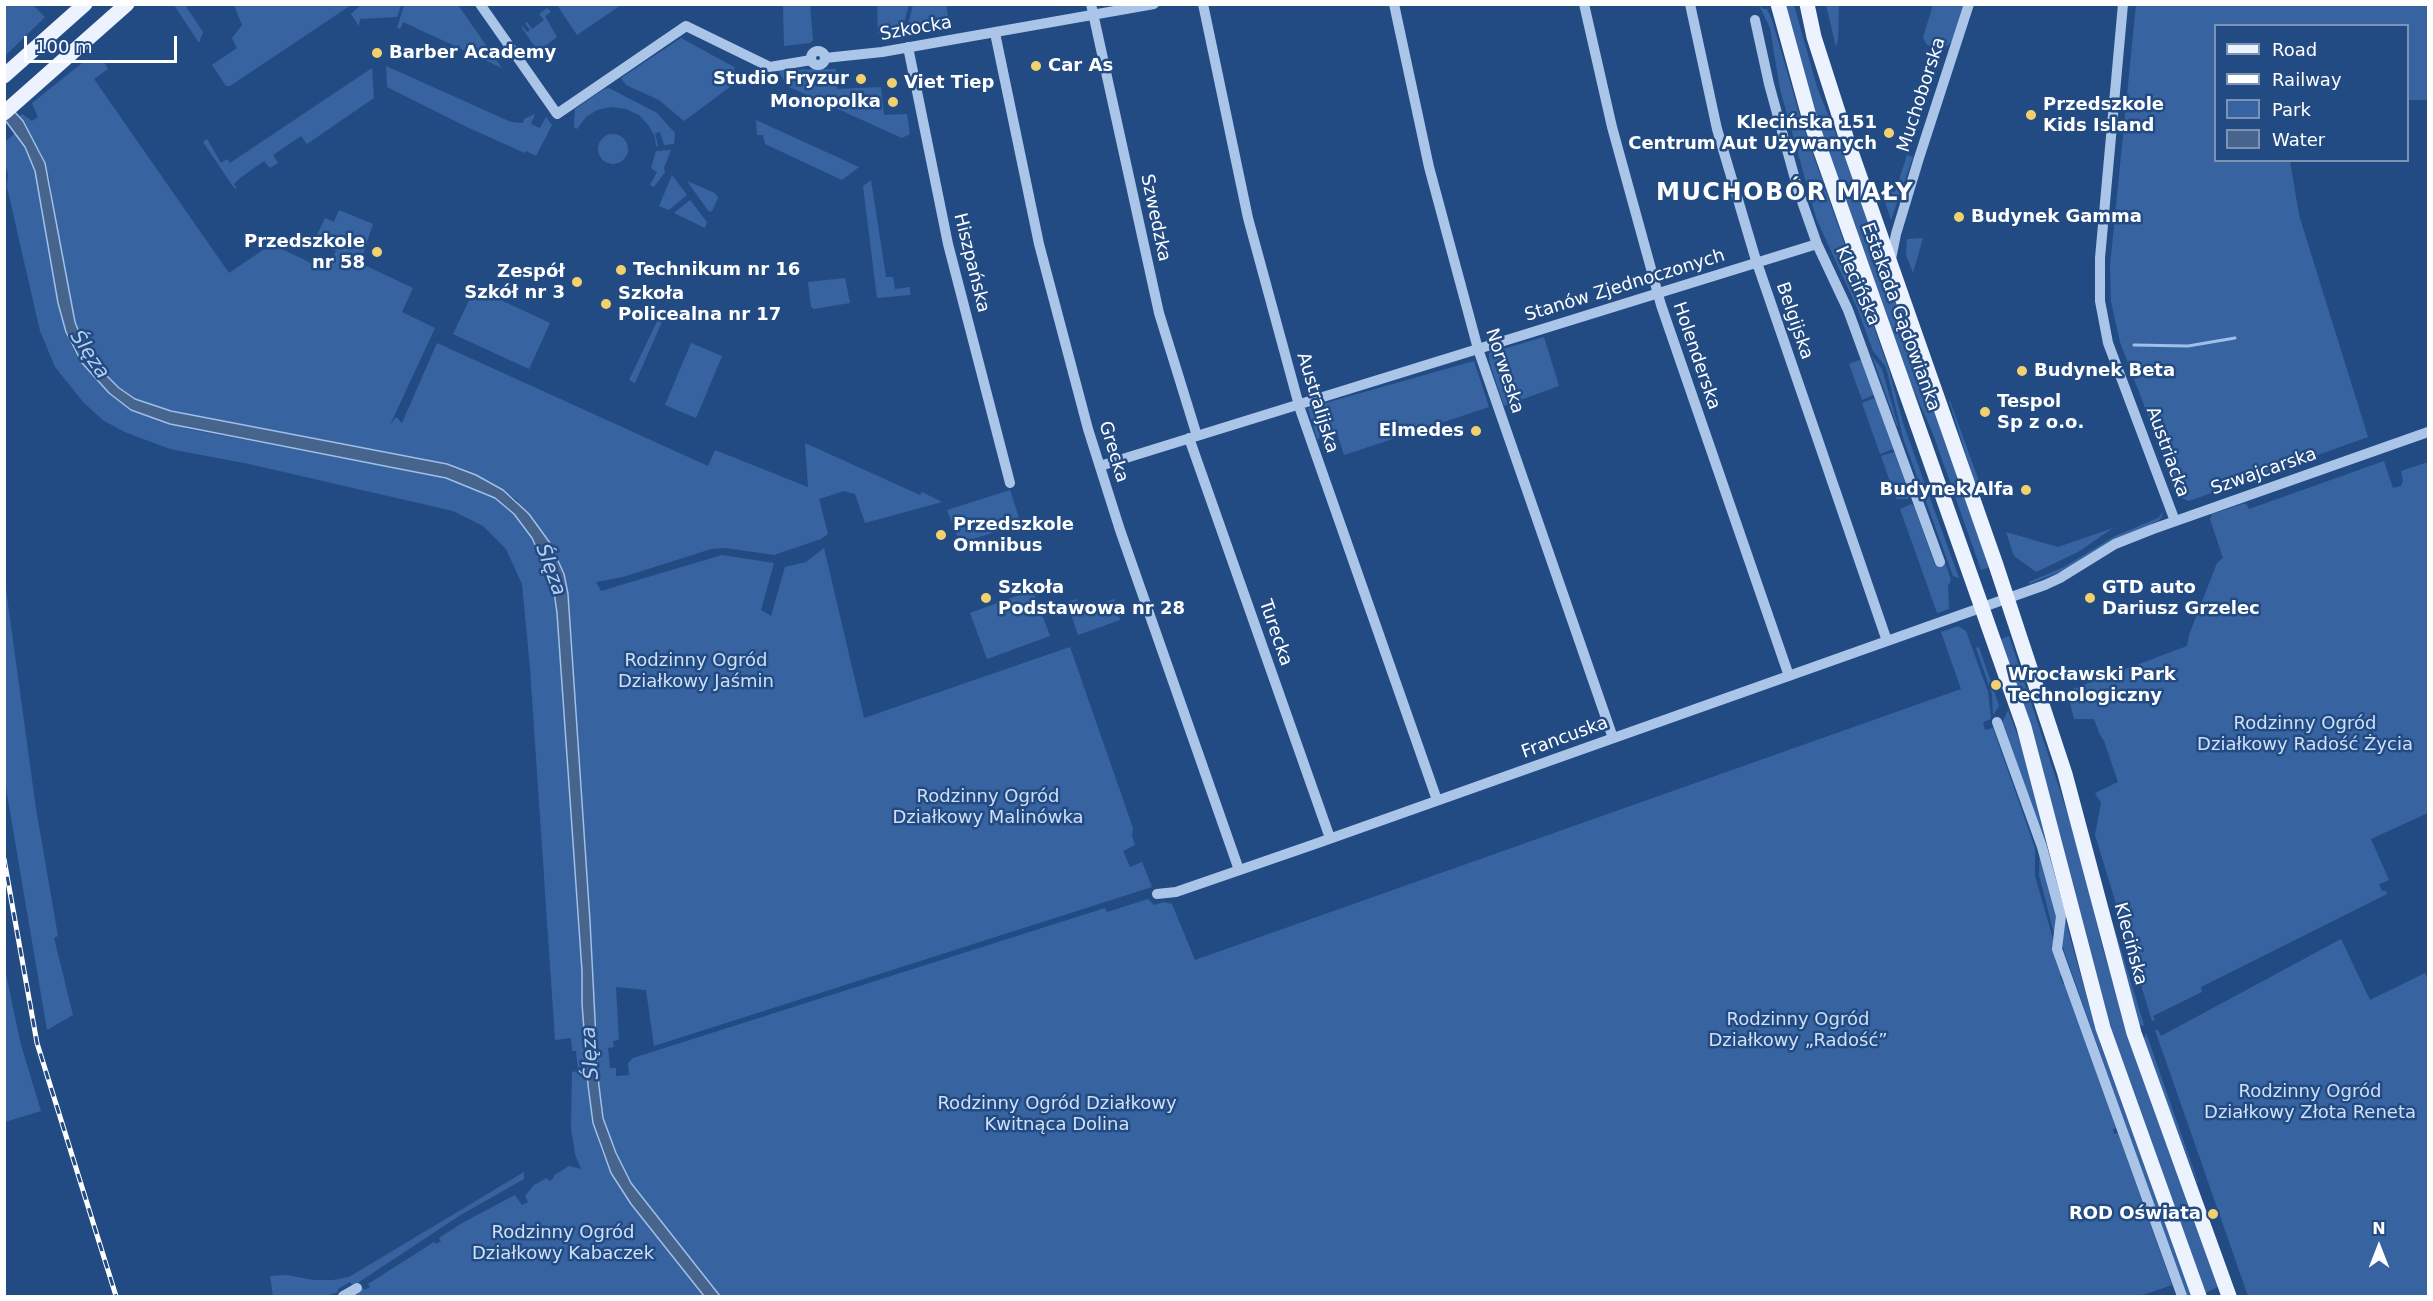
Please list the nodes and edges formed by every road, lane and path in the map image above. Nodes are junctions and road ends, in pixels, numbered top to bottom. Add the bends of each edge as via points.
1 (85, 4) edge
2 (127, 4) edge
3 (480, 4) edge
4 (1154, 4) edge
5 (1203, 4) edge
6 (1394, 4) edge
7 (1584, 4) edge
8 (1690, 4) edge
9 (1778, 4) edge
10 (1807, 4) edge
11 (1969, 4) edge
12 (2123, 4) edge
13 (1092, 10) edge
14 (1755, 20) dead end
15 (995, 33) junction
16 (908, 47) junction
17 (6, 75) edge
18 (4, 112) edge
19 (1817, 244) junction
20 (1757, 263) junction
21 (1890, 265) junction
22 (1658, 294) junction
23 (1478, 349) junction
24 (1299, 404) junction
25 (2428, 432) edge
26 (1193, 437) junction
27 (1100, 466) junction
28 (1010, 483) dead end
29 (2175, 521) junction
30 (1940, 562) dead end
31 (2007, 598) junction
32 (1982, 606) junction
33 (1887, 641) junction
34 (1789, 676) junction
35 (1996, 722) dead end
36 (1613, 738) junction
37 (1437, 800) junction
38 (1330, 838) junction
39 (1239, 870) junction
40 (1157, 894) dead end
41 (357, 1288) dead end
42 (344, 1294) edge
43 (2182, 1296) edge
44 (2199, 1296) edge
45 (2229, 1296) edge

1 - 17 main road
2 - 18 main road
3 - 16 street, Szkocka via 557,114 686,26 770,67 811,60 819,65 825,58
4 - 13 street, Szkocka
5 - 24 street, Australijska via 1248,218
6 - 23 street, Norweska via 1431,178
7 - 22 street, Holenderska via 1610,121
8 - 20 street, Belgijska via 1718,129
9 - 32 main road, Estakada Gądowianka via 1814,131
10 - 21 main road, Estakada Gądowianka via 1814,37
11 - 21 street, Muchoborska via 1892,248
12 - 29 street, Austriacka via 2100,247 2100,302 2108,343
13 - 15 street, Szkocka
13 - 26 street, Szwedzka via 1159,313
14 - 19 street, Klecińska via 1786,146
15 - 16 street, Szkocka
15 - 27 street, Grecka via 1045,269
16 - 28 street, Hiszpańska via 948,244
19 - 20 street, Stanów Zjednoczonych
19 - 30 street, Klecińska via 1848,310
20 - 22 street, Stanów Zjednoczonych
20 - 33 street, Belgijska
21 - 31 main road, Estakada Gądowianka
22 - 23 street, Stanów Zjednoczonych
22 - 34 street, Holenderska
23 - 24 street, Stanów Zjednoczonych
23 - 36 street, Norweska
24 - 26 street, Stanów Zjednoczonych
24 - 37 street, Australijska
25 - 29 street, Szwajcarska
26 - 27 street, Stanów Zjednoczonych
26 - 38 street, Turecka
27 - 39 street, Grecka
29 - 31 street, Szwajcarska via 2115,544 2061,578
31 - 32 street, Szwajcarska
31 - 45 main road, Klecińska via 2068,784 2134,1033
32 - 33 street, Francuska
32 - 44 main road via 2024,728 2103,1028
33 - 34 street, Francuska
34 - 36 street, Francuska
35 - 43 street via 2042,847 2061,916 2057,950
36 - 37 street, Francuska
37 - 38 street, Francuska
38 - 39 street, Francuska
39 - 40 street, Francuska via 1176,892
41 - 42 street

